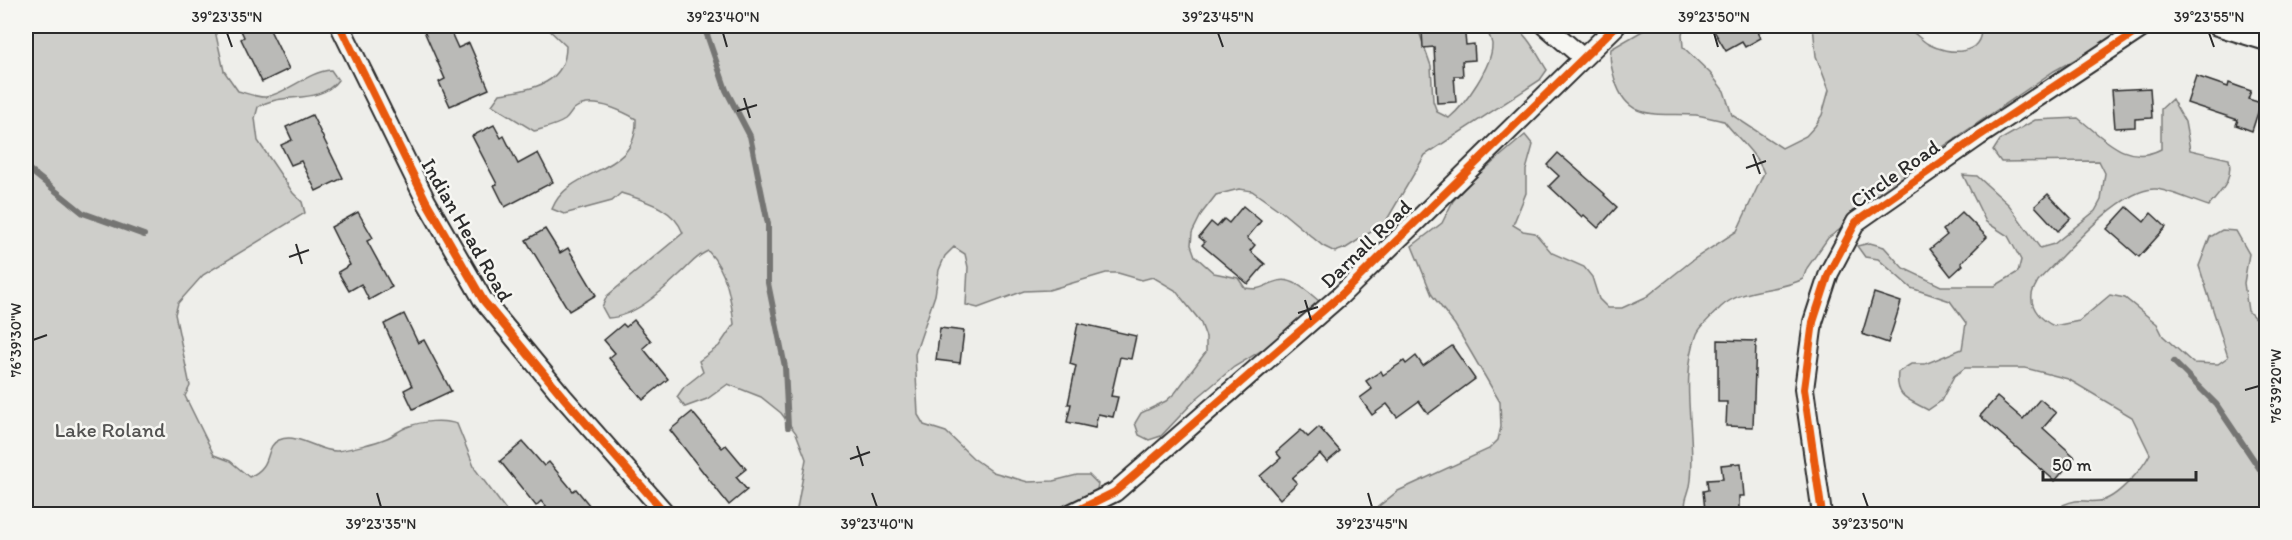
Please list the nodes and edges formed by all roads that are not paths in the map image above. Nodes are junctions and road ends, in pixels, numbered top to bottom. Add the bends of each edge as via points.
1 (340, 26) edge
2 (1546, 26) edge
3 (1616, 26) edge
4 (2145, 26) edge
5 (2217, 26) edge
6 (2266, 41) edge
7 (1582, 57) junction
8 (666, 514) edge
9 (1070, 514) edge
10 (1822, 514) edge

1 - 8 street, Indian Head Road via 426,201 483,300
2 - 7 street
3 - 7 street, Darnall Road
4 - 10 street, Circle Road via 1856,222 1829,273 1816,312 1804,389
5 - 6 street
7 - 9 street, Darnall Road via 1341,295 1115,492

